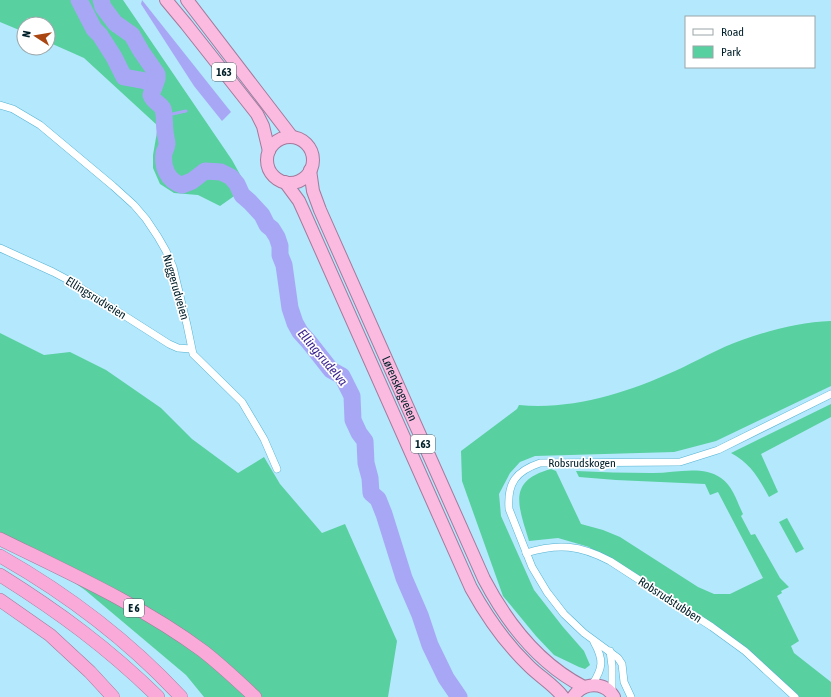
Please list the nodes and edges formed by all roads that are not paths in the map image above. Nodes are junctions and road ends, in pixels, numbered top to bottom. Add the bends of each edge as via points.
1 (166, 0) edge
2 (187, 0) edge
3 (0, 105) edge
4 (292, 137) junction
5 (269, 151) junction
6 (310, 170) junction
7 (285, 182) junction
8 (0, 248) edge
9 (191, 349) junction
10 (831, 394) edge
11 (277, 469) dead end
12 (0, 539) edge
13 (526, 553) junction
14 (0, 556) edge
15 (0, 575) edge
16 (0, 600) edge
17 (594, 642) junction
18 (610, 652) junction
19 (588, 686) junction
20 (613, 695) edge
21 (113, 697) edge
22 (158, 697) edge
23 (181, 697) edge
24 (255, 697) edge
25 (563, 697) edge
26 (573, 697) edge
27 (631, 697) edge
28 (795, 697) edge

1 - 5 highway, 163 via 256,114 263,126
2 - 4 highway, 163
3 - 9 street, Nuggerudveien via 13,109 40,125 113,186 146,219 173,267
4 - 5 highway via 281,139
4 - 6 highway, 163 via 300,139 309,148 313,160
5 - 7 highway, 163 via 268,168 275,177
6 - 7 highway via 297,182
6 - 19 highway, Lørenskogveien / 163 via 313,191 320,210 484,579 508,619 530,645 561,674
7 - 25 highway, Lørenskogveien / 163 via 299,201 471,588 507,643
8 - 9 street, Ellingsrudveien via 70,281 169,344
9 - 11 street, Nuggerudveien via 193,354 242,402 264,439
10 - 13 street, Robsrudskogen via 718,450 680,462 550,462 531,466 518,474 510,488 508,499 509,509
12 - 24 highway, E 6 via 153,618 202,650
13 - 17 street, Robsrudskogen via 539,580 556,605
13 - 28 street, Robsrudstubben via 547,547 567,547 596,554 610,561 745,651
14 - 23 highway via 67,598 100,623 143,659
15 - 22 highway via 84,631
16 - 21 highway via 50,635
17 - 18 street, Robsrudskogen
17 - 19 street, Robsrudskogen via 602,664 597,677
18 - 20 street
18 - 27 street, Robsrudskogen via 622,664 624,682
19 - 20 highway, Lørenskogveien via 603,687
19 - 26 highway

